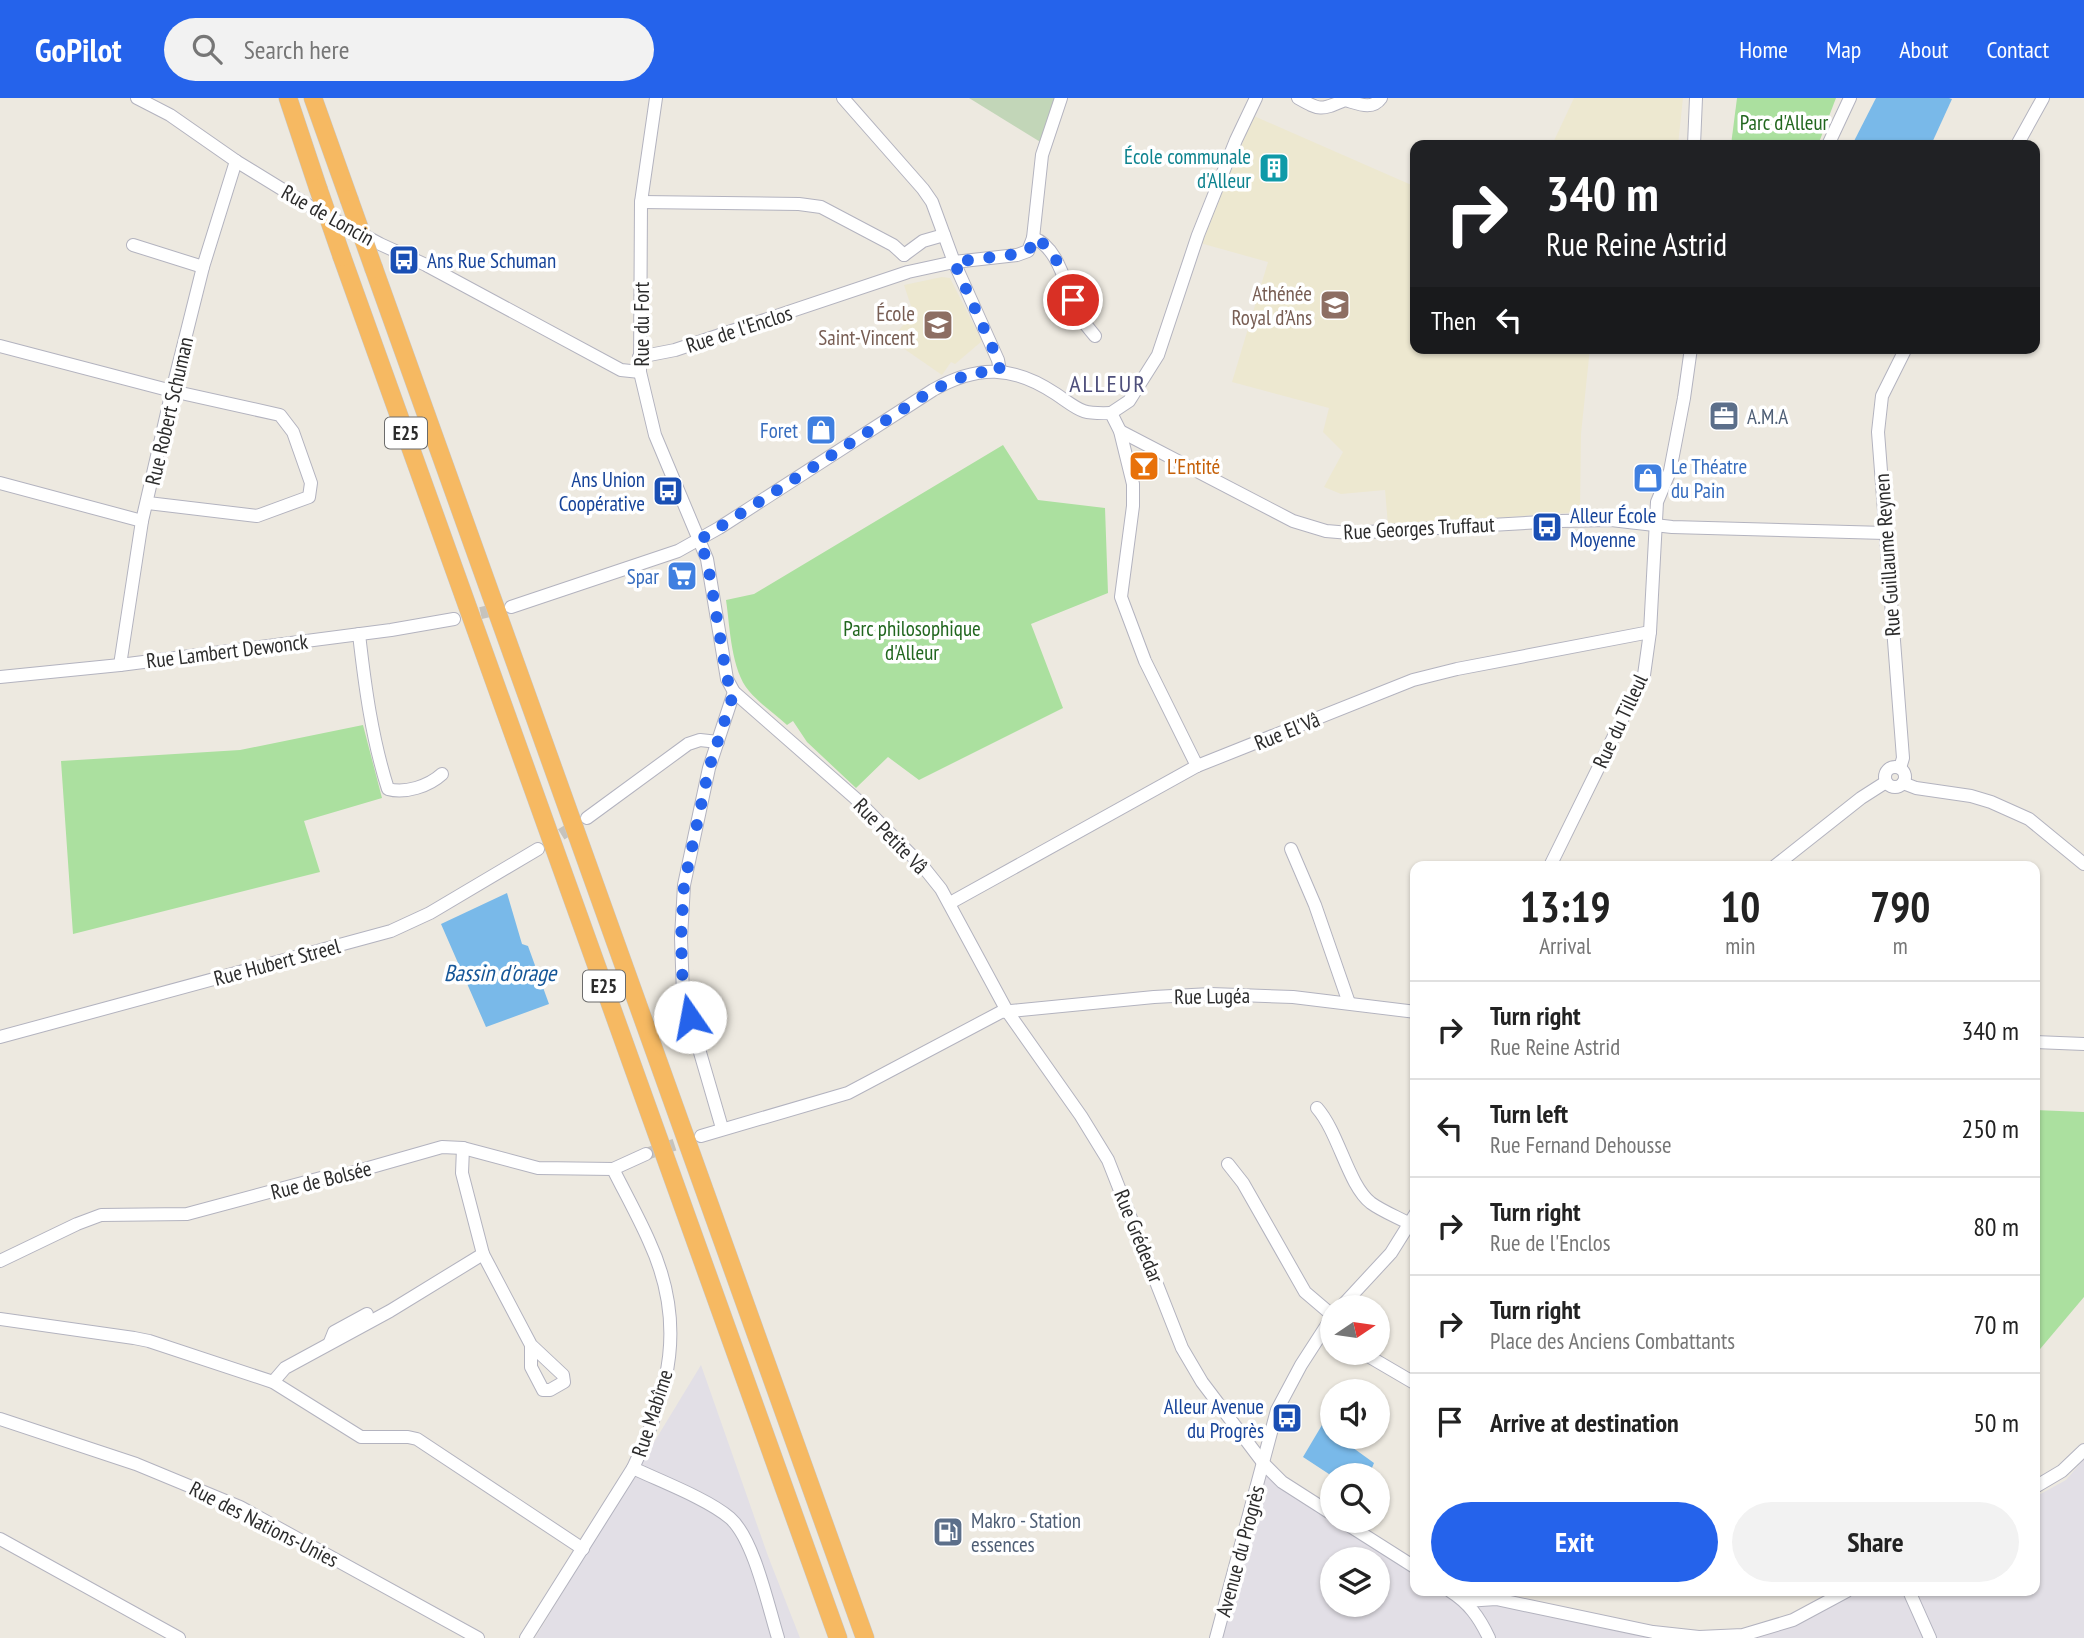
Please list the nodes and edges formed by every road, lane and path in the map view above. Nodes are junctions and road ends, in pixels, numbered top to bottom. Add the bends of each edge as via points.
1 (137, 98) edge
2 (288, 98) edge
3 (313, 98) edge
4 (656, 98) edge
5 (843, 98) edge
6 (1061, 98) edge
7 (1256, 98) edge
8 (1298, 98) edge
9 (1381, 98) edge
10 (1696, 98) edge
11 (1850, 98) edge
12 (2043, 98) edge
13 (1694, 140) edge
14 (1830, 140) edge
15 (2020, 140) edge
16 (236, 161) junction
17 (641, 202) junction
18 (944, 235) junction
19 (1033, 238) junction
20 (133, 245) dead end
21 (904, 255) junction
22 (954, 262) junction
23 (203, 267) junction
24 (908, 272) junction
25 (1095, 336) dead end
26 (0, 346) edge
27 (1690, 354) edge
28 (1903, 354) edge
29 (639, 357) junction
30 (1000, 371) junction
31 (640, 372) junction
32 (172, 391) junction
33 (1111, 413) junction
34 (1120, 431) junction
35 (0, 483) edge
36 (148, 503) junction
37 (142, 521) junction
38 (1656, 524) junction
39 (1885, 533) junction
40 (698, 541) junction
41 (511, 607) tunnel mouth
42 (454, 619) tunnel mouth
43 (1650, 632) junction
44 (359, 634) junction
45 (120, 666) junction
46 (0, 677) edge
47 (734, 692) junction
48 (718, 742) junction
49 (1197, 766) junction
50 (1900, 768) junction
51 (442, 774) dead end
52 (1886, 782) junction
53 (1903, 783) junction
54 (587, 818) tunnel mouth
55 (538, 849) tunnel mouth
56 (1291, 849) dead end
57 (1552, 861) edge
58 (1781, 861) edge
59 (2084, 864) edge
60 (950, 903) junction
61 (1349, 1003) junction
62 (1007, 1011) junction
63 (1410, 1011) edge
64 (0, 1037) edge
65 (2040, 1042) edge
66 (2084, 1044) edge
67 (1317, 1108) dead end
68 (722, 1129) junction
69 (701, 1136) tunnel mouth
70 (463, 1148) junction
71 (646, 1154) tunnel mouth
72 (1228, 1164) dead end
73 (613, 1169) junction
74 (1410, 1218) edge
75 (1410, 1224) edge
76 (483, 1254) junction
77 (0, 1261) edge
78 (1352, 1295) edge
79 (1320, 1305) edge
80 (0, 1319) edge
81 (1320, 1342) edge
82 (531, 1345) dead end
83 (1384, 1365) edge
84 (1410, 1380) edge
85 (273, 1382) junction
86 (784, 1412) junction
87 (0, 1419) edge
88 (2084, 1450) edge
89 (1264, 1464) junction
90 (633, 1468) junction
91 (2040, 1484) edge
92 (1320, 1506) edge
93 (1360, 1533) edge
94 (0, 1539) edge
95 (583, 1549) junction
96 (1410, 1565) edge
97 (1458, 1596) edge
98 (1838, 1596) edge
99 (1911, 1596) edge
100 (1466, 1601) junction
101 (179, 1638) edge
102 (478, 1638) edge
103 (526, 1638) edge
104 (778, 1638) edge
105 (838, 1638) edge
106 (865, 1638) edge
107 (877, 1638) edge
108 (1216, 1638) edge
109 (1489, 1638) edge
110 (1930, 1638) edge

1 - 16 street, Rue de Loncin
2 - 105 highway, E25, bridge
3 - 86 highway, E25, bridge
4 - 17 street, Rue du Fort
5 - 18 street via 923,188
6 - 19 street via 1042,155
7 - 33 street via 1198,235 1158,355 1129,401
8 - 9 street via 1325,109 1345,100 1364,106
10 - 13 street
11 - 14 street
12 - 15 street
16 - 23 street, Rue Robert Schuman
16 - 31 street, Rue de Loncin via 322,213 590,354 621,370
17 - 21 street via 821,207
17 - 29 street, Rue du Fort
18 - 21 street via 923,241
18 - 22 street
19 - 22 street, Rue de l'Enclos via 1024,253
19 - 25 street via 1050,251 1081,318
20 - 23 street
21 - 24 street
22 - 24 street, Rue de l'Enclos
22 - 30 street
23 - 32 street, Rue Robert Schuman
24 - 29 street, Rue de l'Enclos via 675,350
26 - 32 street
27 - 38 street, Rue du Tilleul
28 - 39 street, Rue Guillaume Reynen via 1882,396 1878,432
29 - 31 street, Rue du Fort
30 - 33 street via 1034,382 1089,414
30 - 40 street via 971,373 933,390
31 - 40 street, Rue du Fort via 655,435
32 - 36 street, Rue Robert Schuman
32 - 36 street via 280,415 293,432 311,483 309,497 257,516
33 - 34 street
34 - 38 street, Rue Georges Truffaut via 1293,521 1326,531 1560,521
34 - 49 street via 1133,484 1121,597 1145,661
35 - 37 street
36 - 37 street, Rue Robert Schuman
37 - 45 street, Rue Robert Schuman
38 - 39 street, Rue Georges Truffaut
38 - 43 street, Rue du Tilleul
39 - 50 street, Rue Guillaume Reynen via 1903,758
40 - 41 street
40 - 47 street, Rue du Fort via 707,559 727,679
42 - 44 street, Rue Lambert Dewonck
43 - 49 street, Rue El'Vâ via 1413,680
43 - 57 street, Rue du Tilleul via 1644,675
44 - 45 street, Rue Lambert Dewonck
44 - 51 street via 371,721 388,789 412,789
45 - 46 street, Rue Lambert Dewonck
47 - 48 street
47 - 60 street, Rue Petite Vâ via 855,798 925,869
48 - 54 street via 688,744
48 - 68 street via 684,885 681,938 683,994
49 - 60 street, Rue El'Vâ
50 - 52 street via 1887,770
50 - 53 street
52 - 53 street via 1895,787
52 - 58 street
53 - 59 street via 1971,796 2029,819
55 - 64 street, Rue Hubert Streel via 430,913 391,930
56 - 61 street
60 - 62 street, Rue Petite Vâ
61 - 62 street, Rue Lugéa via 1211,994
61 - 63 street, Rue Lugéa
62 - 68 street, Rue Lugéa via 848,1094
62 - 89 street, Rue Grédedar via 1108,1160 1182,1348
65 - 66 street
67 - 74 street via 1370,1202
68 - 69 street, Rue Lugéa
70 - 73 street, Rue de Bolsée via 538,1168
70 - 76 street via 462,1173
70 - 77 street, Rue de Bolsée via 442,1147 187,1214 101,1215
71 - 73 street, Rue de Bolsée
72 - 79 street via 1305,1292
73 - 90 street, Rue Mabîme via 654,1253 671,1325 667,1377
75 - 78 street
76 - 82 street
76 - 85 street via 285,1368
80 - 85 street via 135,1338
81 - 89 street, Avenue du Progrès via 1277,1410
83 - 84 street
85 - 95 street via 361,1437 417,1439
86 - 106 highway, E25
86 - 107 highway via 798,1433
87 - 102 street, Rue des Nations-Unies via 136,1464 240,1507
88 - 91 street
89 - 92 street, Rue Grédedar via 1282,1482
89 - 108 street, Avenue du Progrès
90 - 95 street, Rue Mabîme
90 - 104 street via 731,1519 747,1540
93 - 96 street
94 - 101 street
95 - 103 street, Rue Mabîme
97 - 100 street
98 - 100 street via 1793,1620 1744,1635 1699,1637 1653,1632 1496,1599
99 - 110 street
100 - 109 street

